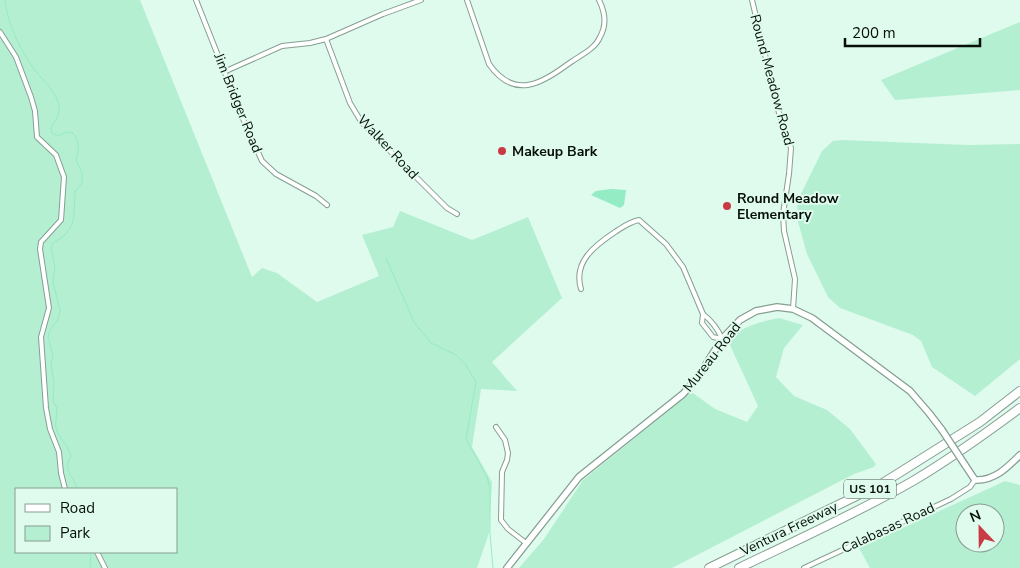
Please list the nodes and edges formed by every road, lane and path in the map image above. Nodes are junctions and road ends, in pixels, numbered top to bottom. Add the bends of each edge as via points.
1 (196, 0) edge
2 (421, 0) edge
3 (467, 0) edge
4 (599, 0) edge
5 (752, 0) edge
6 (0, 32) edge
7 (326, 39) junction
8 (226, 71) junction
9 (328, 206) dead end
10 (457, 214) dead end
11 (581, 289) dead end
12 (793, 309) junction
13 (703, 314) junction
14 (722, 340) junction
15 (1020, 391) edge
16 (1020, 408) edge
17 (496, 427) dead end
18 (1020, 456) edge
19 (975, 480) junction
20 (65, 488) edge
21 (526, 543) junction
22 (98, 553) edge
23 (106, 568) edge
24 (507, 568) edge
25 (709, 568) edge
26 (739, 568) edge
27 (804, 568) edge

1 - 8 street, Jim Bridger Road
2 - 7 street
3 - 4 street via 495,73 517,86 529,86 542,82 600,39 605,17
5 - 12 street, Round Meadow Road via 778,113 791,148 783,214 795,279
6 - 20 street via 16,57 31,97 37,137 56,155 64,177 60,220 41,242 40,248 49,308 42,337 46,408 59,452
7 - 8 street via 282,46
7 - 10 street, Walker Road via 350,103 362,123 447,208
8 - 9 street, Jim Bridger Road via 262,161 276,174
11 - 13 street via 578,281 587,254 631,222 639,220 666,244 683,267
12 - 14 main road, Mureau Road via 777,307 756,311 740,320
12 - 19 main road, Mureau Road, bridge via 823,326 916,397
13 - 14 street
13 - 14 street via 702,323 713,338
14 - 21 main road, Mureau Road via 687,390 579,477
15 - 25 highway, Ventura Freeway / US 101 via 980,422 883,483
16 - 26 highway, Ventura Freeway / US 101 via 912,481
17 - 21 street via 505,440 508,453 502,472 501,520
18 - 19 main road, Calabasas Road via 992,478
19 - 27 street, Calabasas Road via 967,490 951,499
21 - 24 main road, Mureau Road
22 - 23 street

